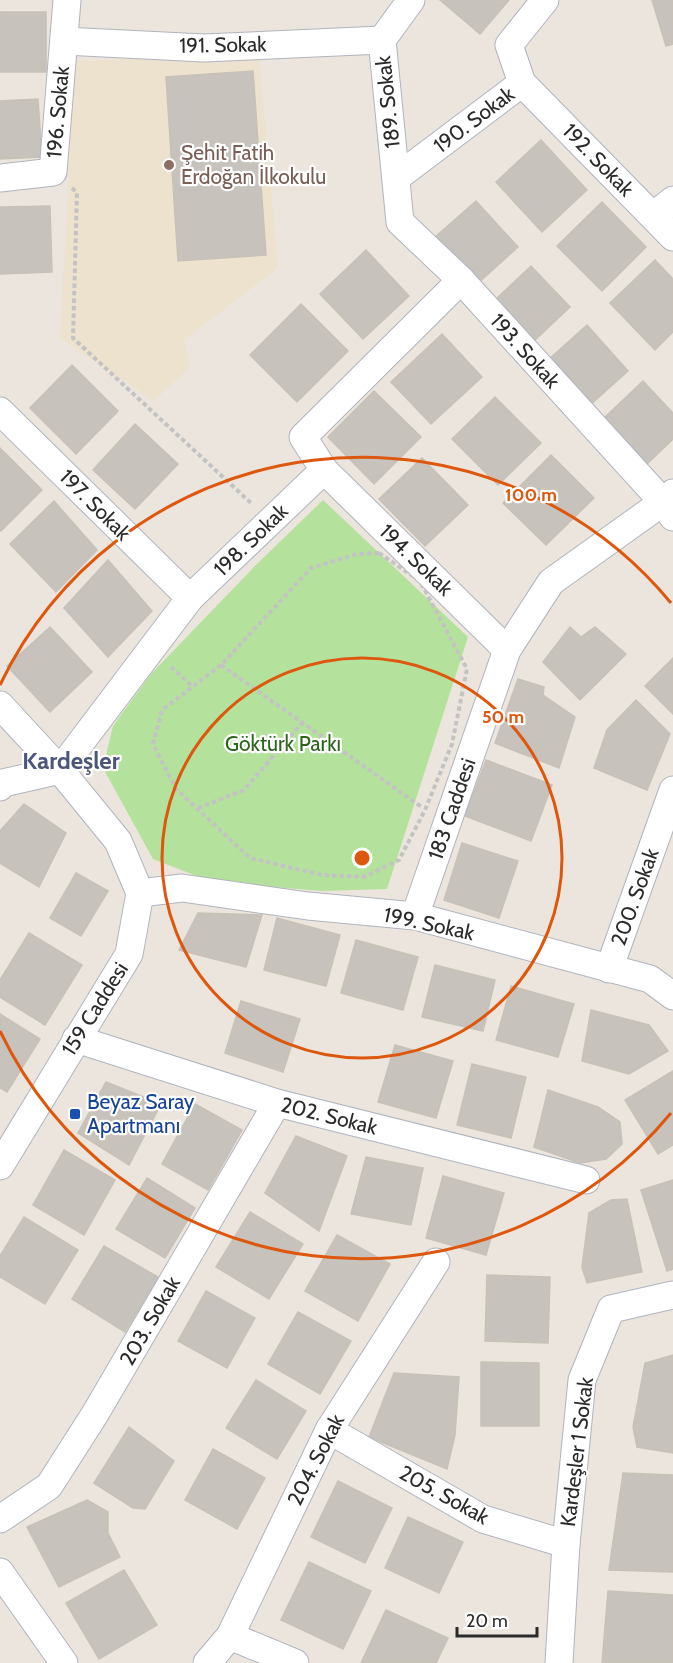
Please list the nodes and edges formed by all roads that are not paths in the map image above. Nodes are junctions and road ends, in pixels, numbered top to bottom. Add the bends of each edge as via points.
1 (68, 0) edge
2 (411, 0) edge
3 (545, 0) edge
4 (382, 40) junction
5 (64, 41) junction
6 (522, 83) junction
7 (0, 178) edge
8 (396, 178) junction
9 (663, 208) edge
10 (673, 237) edge
11 (461, 280) junction
12 (0, 411) edge
13 (324, 470) junction
14 (670, 504) edge
15 (190, 598) junction
16 (507, 650) junction
17 (0, 705) edge
18 (60, 770) junction
19 (0, 788) edge
20 (673, 790) edge
21 (140, 893) junction
22 (415, 916) junction
23 (609, 969) junction
24 (673, 996) edge
25 (76, 1039) junction
26 (277, 1103) junction
27 (0, 1166) edge
28 (586, 1180) dead end
29 (436, 1262) dead end
30 (673, 1295) edge
31 (329, 1430) junction
32 (0, 1519) edge
33 (566, 1544) junction
34 (0, 1572) edge
35 (230, 1636) junction
36 (64, 1663) edge
37 (207, 1663) edge
38 (295, 1663) edge
39 (559, 1663) edge

1 - 5 street, 196. Sokak
2 - 4 street, 189. Sokak
3 - 6 street via 509,45
4 - 5 street, 191. Sokak via 204,48
4 - 8 street, 189. Sokak
5 - 7 street, 196. Sokak via 53,172
6 - 8 street, 190. Sokak
6 - 9 street, 192. Sokak
8 - 11 street, 193. Sokak via 400,222
9 - 10 street, 192. Sokak
11 - 13 street via 303,437
11 - 14 street, 193. Sokak
12 - 15 street, 197. Sokak
13 - 15 street, 198. Sokak
13 - 16 street, 194. Sokak
14 - 16 street, 183 Caddesi via 551,582
15 - 18 street, 198. Sokak
16 - 22 street, 183 Caddesi
17 - 18 street
18 - 19 street via 3,783
18 - 21 street via 118,841
20 - 23 street, 200. Sokak
21 - 22 street, 199. Sokak via 182,888
21 - 25 street, 159 Caddesi via 129,954
22 - 23 street, 199. Sokak
23 - 24 street, 199. Sokak via 650,979
25 - 26 street, 202. Sokak
25 - 27 street, 159 Caddesi
26 - 28 street, 202. Sokak
26 - 32 street, 203. Sokak via 49,1486
29 - 31 street, 204. Sokak
30 - 33 street, Kardeşler 1 Sokak via 611,1309 582,1380
31 - 33 street, 205. Sokak via 483,1519
31 - 35 street, 204. Sokak
33 - 39 street, Kardeşler 1 Sokak
34 - 36 street
35 - 37 street, 204. Sokak
35 - 38 street

